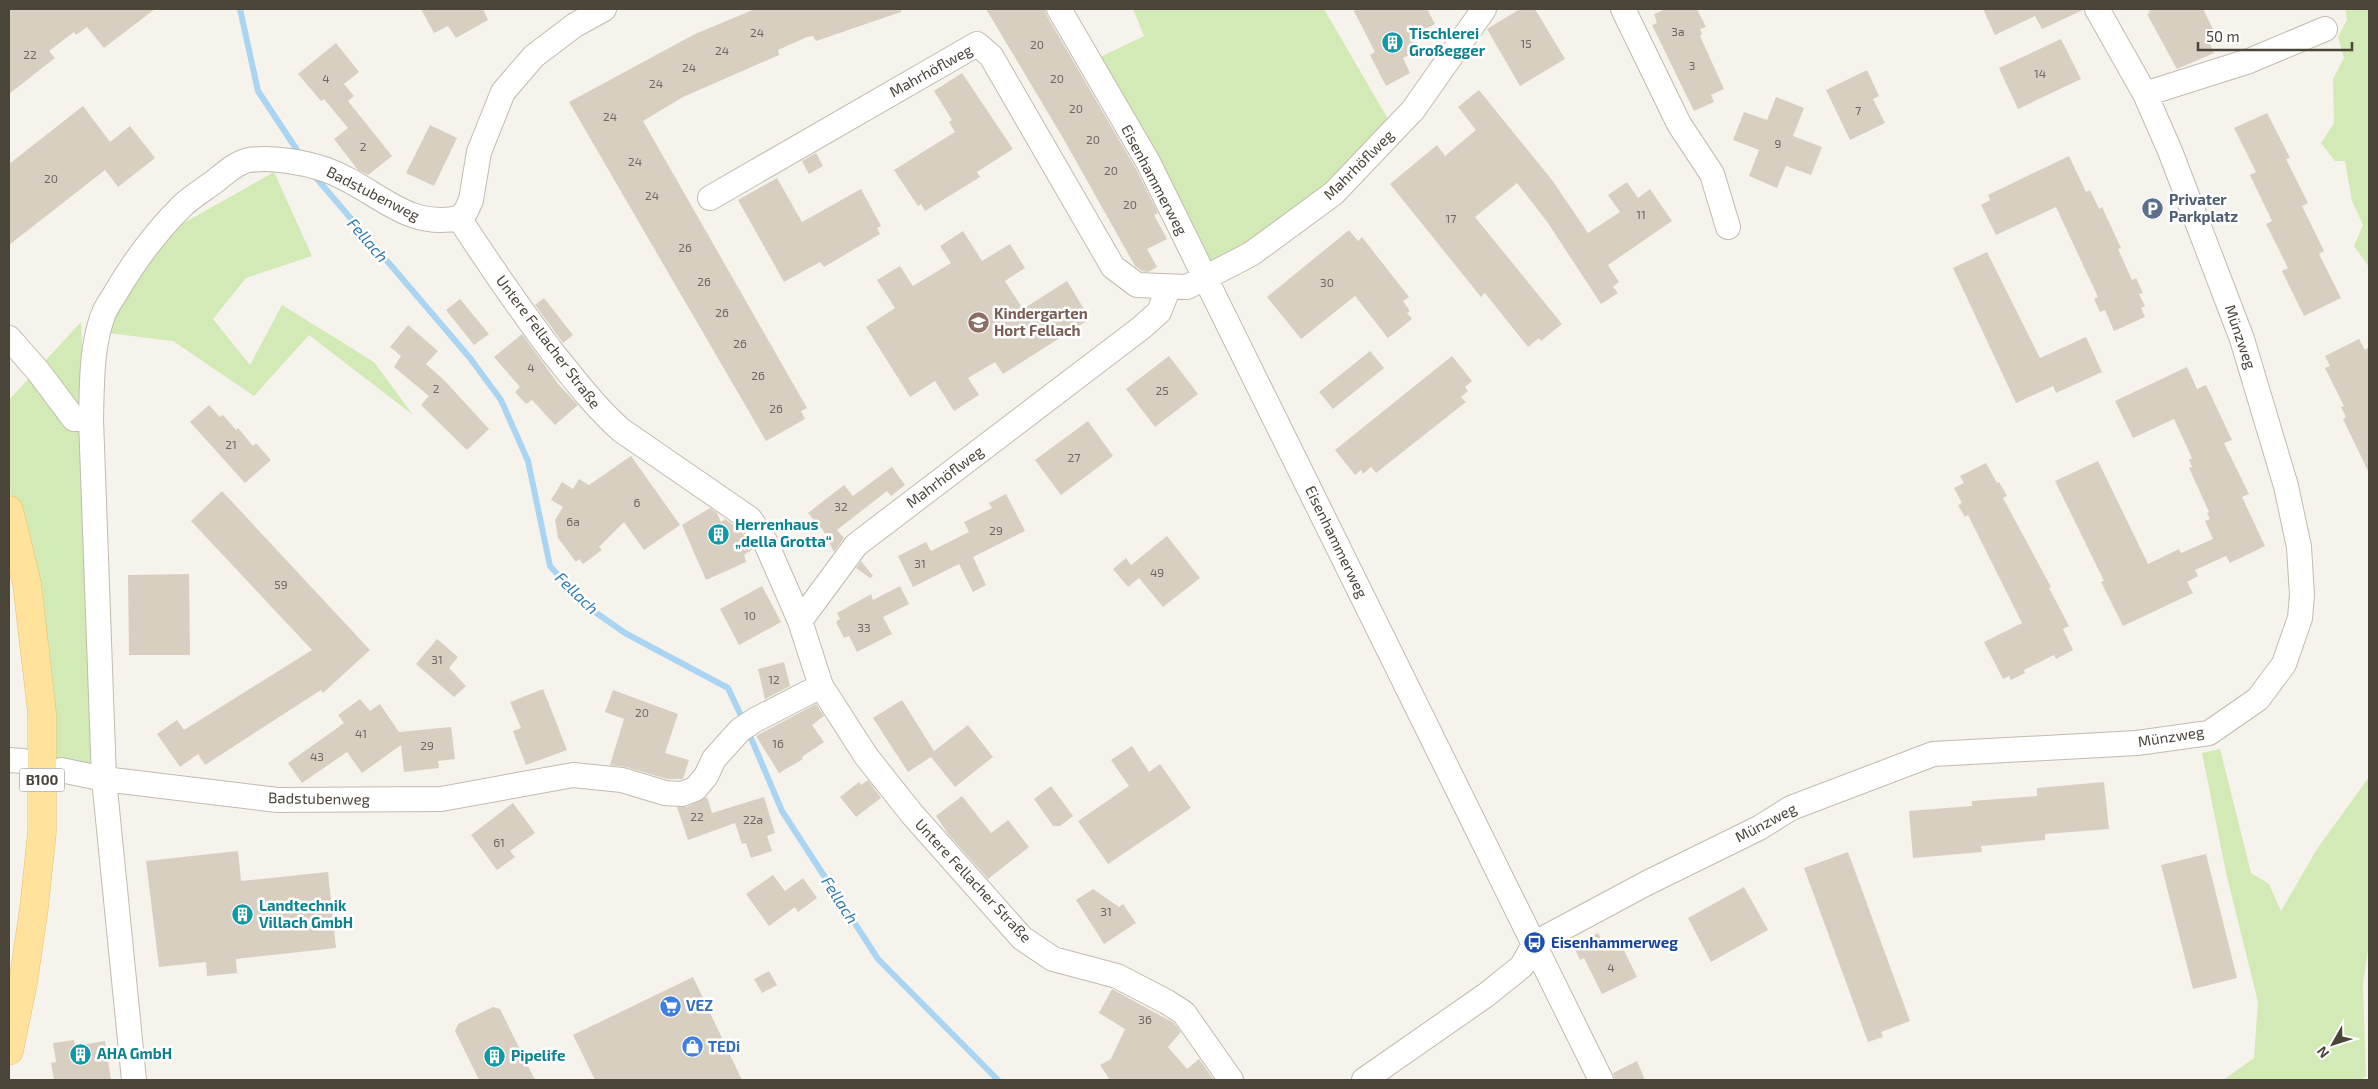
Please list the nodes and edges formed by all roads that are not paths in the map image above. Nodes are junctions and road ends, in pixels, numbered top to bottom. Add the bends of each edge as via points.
1 (604, 9) edge
2 (1059, 9) edge
3 (1484, 9) edge
4 (1623, 9) edge
5 (2097, 9) edge
6 (2325, 29) dead end
7 (2145, 94) junction
8 (710, 198) dead end
9 (459, 218) junction
10 (1728, 227) dead end
11 (1205, 278) junction
12 (1169, 287) junction
13 (9, 338) edge
14 (91, 419) junction
15 (9, 510) edge
16 (800, 621) junction
17 (821, 686) junction
18 (61, 770) dead end
19 (104, 779) junction
20 (1535, 943) junction
21 (9, 1052) edge
22 (134, 1080) edge
23 (1231, 1080) edge
24 (1364, 1080) edge
25 (1601, 1080) edge

1 - 9 street via 574,24 534,56 503,92 479,152 471,200
2 - 11 street, Eisenhammerweg via 1148,162
3 - 11 street, Mahrhöflweg via 1413,110 1334,193 1252,254
4 - 10 street via 1679,124 1712,174
5 - 7 street, Münzweg
6 - 7 street via 2250,61
7 - 20 street, Münzweg via 2174,160 2240,333 2286,486 2299,547 2302,594 2300,618 2284,664 2258,699 2209,733 2137,743 1933,754 1791,808 1759,828
8 - 12 street, Mahrhöflweg via 977,44 990,56 1113,267 1137,286
9 - 14 street, Badstubenweg via 443,222 423,220 402,212 361,185 324,169 287,161 248,160 228,170 182,206 124,277 102,317 94,361
9 - 16 street, Untere Fellacher Straße via 522,312 606,417 750,519 765,541
11 - 12 street, Mahrhöflweg via 1187,287
11 - 20 street, Eisenhammerweg
12 - 16 street, Mahrhöflweg via 1159,312 1141,328 856,545
13 - 14 street via 38,370 74,419
14 - 19 street, Badstubenweg
15 - 21 main road, B100 via 27,584 42,713 42,832 23,983
16 - 17 street, Untere Fellacher Straße
17 - 19 street, Badstubenweg via 747,725 714,759 696,789 682,794 665,793 600,776 573,775 442,799 277,800
17 - 23 street, Untere Fellacher Straße via 866,756 912,814 1022,938 1053,959 1118,976 1184,1013
18 - 19 street
19 - 22 street, Badstubenweg
20 - 24 street via 1522,966 1486,995
20 - 25 street, Eisenhammerweg

